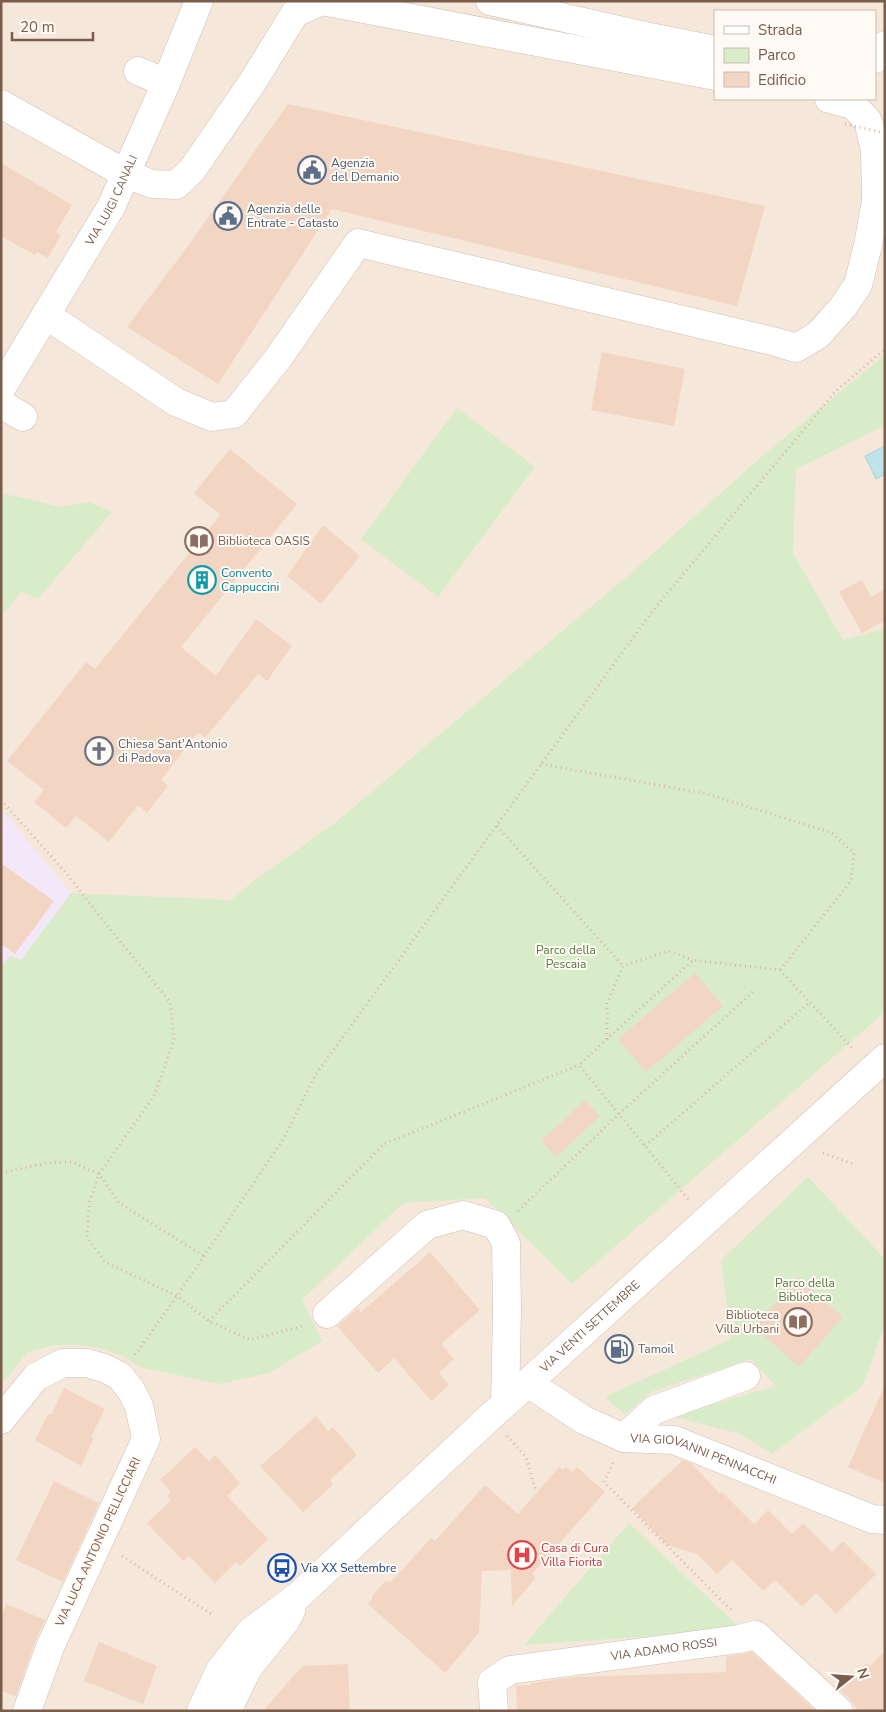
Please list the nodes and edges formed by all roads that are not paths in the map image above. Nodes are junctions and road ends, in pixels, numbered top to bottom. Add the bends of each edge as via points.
1 (199, 1) edge
2 (490, 1) edge
3 (885, 45) edge
4 (714, 50) edge
5 (876, 58) edge
6 (138, 71) dead end
7 (714, 76) edge
8 (166, 83) junction
9 (833, 100) edge
10 (1, 104) edge
11 (126, 174) junction
12 (46, 315) junction
13 (1, 389) edge
14 (878, 1064) edge
15 (327, 1314) road end
16 (746, 1376) dead end
17 (528, 1383) junction
18 (497, 1411) junction
19 (1, 1420) edge
20 (624, 1438) junction
21 (885, 1520) edge
22 (298, 1596) junction
23 (27, 1711) edge
24 (202, 1711) edge
25 (227, 1711) edge
26 (494, 1711) edge
27 (839, 1711) edge

1 - 8 street, VIA LUIGI CANALI
2 - 4 street
3 - 5 street
6 - 8 street
7 - 11 street via 322,1 295,13 192,170 176,185 152,184
8 - 11 street, VIA LUIGI CANALI
9 - 12 street via 853,105 868,121 875,150 876,200 858,285 818,334 796,348 358,243 279,357 234,414 212,417 176,402
10 - 11 street
11 - 12 street, VIA LUIGI CANALI via 111,207
12 - 13 street, VIA LUIGI CANALI
14 - 17 street, VIA VENTI SETTEMBRE
15 - 18 street via 427,1225 463,1215 496,1225 506,1244 507,1310
16 - 20 street via 654,1410
17 - 18 street, VIA VENTI SETTEMBRE
17 - 20 street, VIA GIOVANNI PENNACCHI via 584,1420
18 - 22 street, VIA VENTI SETTEMBRE
19 - 23 street, VIA LUCA ANTONIO PELLICCIARI via 36,1378 63,1363 87,1363 120,1376 140,1406 146,1438 50,1647
20 - 21 street, VIA GIOVANNI PENNACCHI via 674,1440 872,1519
22 - 24 street, VIA VENTI SETTEMBRE via 250,1632 220,1670
22 - 25 street, VIA VENTI SETTEMBRE via 285,1622 248,1668
26 - 27 street, VIA ADAMO ROSSI via 492,1682 510,1670 756,1636

